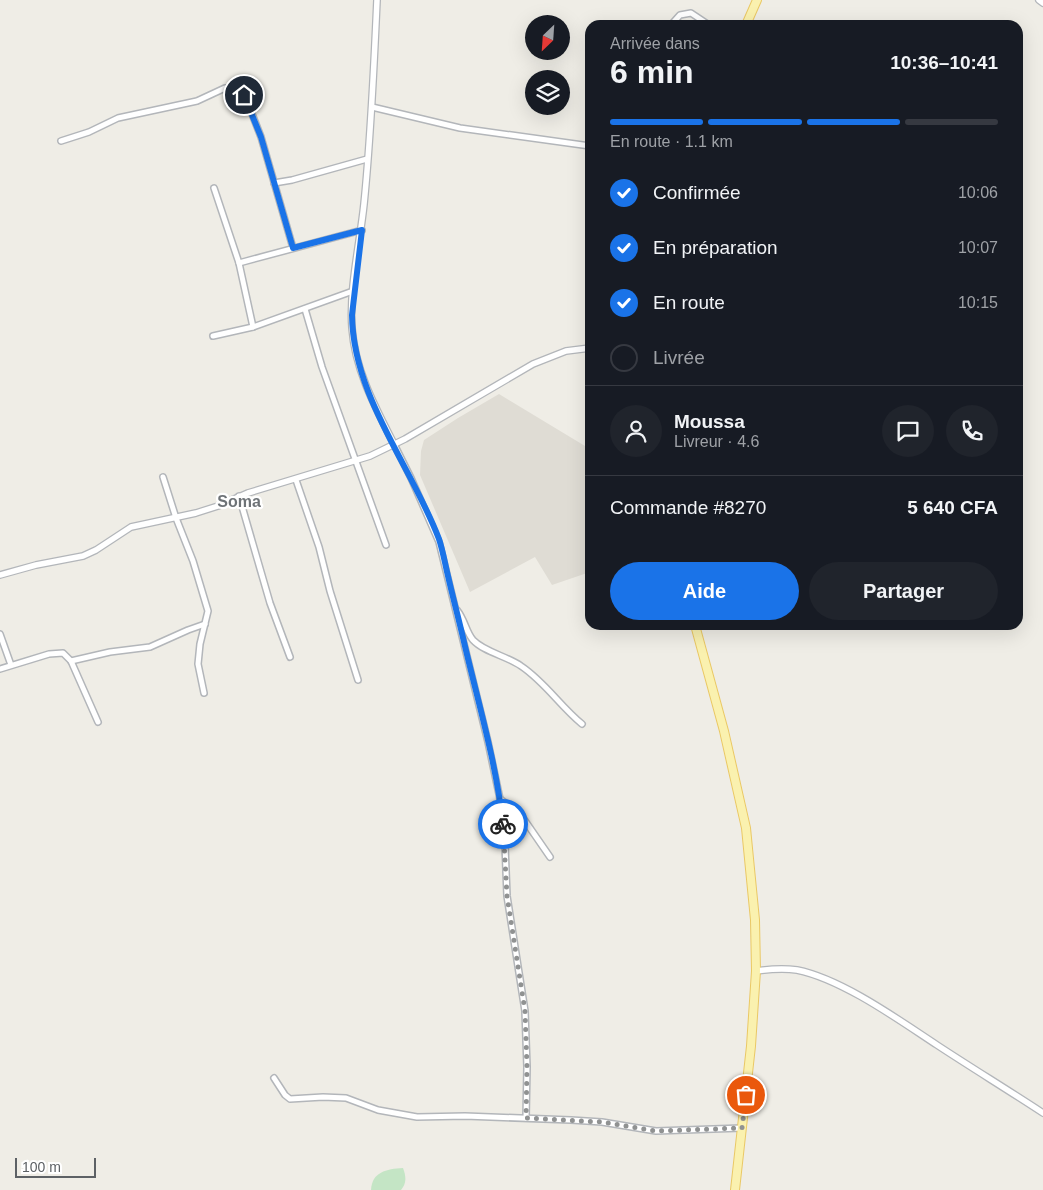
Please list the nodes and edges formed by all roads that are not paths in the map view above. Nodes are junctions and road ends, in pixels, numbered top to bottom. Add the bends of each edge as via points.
1 (377, 0) edge
2 (757, 0) edge
3 (1039, 0) edge
4 (1043, 3) edge
5 (675, 20) edge
6 (701, 20) edge
7 (748, 20) edge
8 (372, 107) junction
9 (61, 141) dead end
10 (585, 145) edge
11 (368, 159) junction
12 (274, 183) junction
13 (214, 188) dead end
14 (362, 230) junction
15 (293, 248) junction
16 (239, 263) junction
17 (353, 291) junction
18 (305, 309) junction
19 (253, 327) junction
20 (213, 336) dead end
21 (585, 349) edge
22 (394, 444) junction
23 (357, 460) junction
24 (164, 477) dead end
25 (296, 480) junction
26 (238, 496) junction
27 (176, 518) junction
28 (386, 545) dead end
29 (0, 575) edge
30 (456, 608) junction
31 (205, 624) junction
32 (696, 630) edge
33 (0, 634) edge
34 (290, 657) dead end
35 (71, 661) junction
36 (11, 665) junction
37 (0, 669) edge
38 (358, 680) dead end
39 (204, 693) dead end
40 (98, 722) dead end
41 (582, 724) dead end
42 (500, 799) junction
43 (550, 857) dead end
44 (756, 971) junction
45 (274, 1078) dead end
46 (1043, 1113) edge
47 (526, 1118) junction
48 (742, 1128) junction
49 (735, 1190) edge

1 - 8 street
2 - 7 main road
3 - 4 street
5 - 6 street via 680,15 691,13
8 - 10 street via 460,128
8 - 11 street
9 - 12 street via 118,118 197,101 230,88 240,92 247,101
11 - 12 street
11 - 14 street
12 - 15 street
13 - 16 street
14 - 15 street
14 - 17 street
15 - 16 street
16 - 19 street
17 - 18 street
17 - 22 street via 352,328 358,362 368,392
18 - 19 street
18 - 23 street
19 - 20 street
21 - 22 street via 566,351 534,364
22 - 23 street
22 - 30 street via 440,542
23 - 25 street
23 - 28 street
24 - 27 street
25 - 26 street
25 - 38 street via 320,547
26 - 27 street via 218,506
26 - 34 street
27 - 29 street via 131,527 83,556
27 - 31 street via 204,594 208,611
30 - 41 street via 474,641 521,666
30 - 42 street
31 - 35 street via 150,647
31 - 39 street via 198,664
32 - 44 main road via 746,828 755,920
33 - 36 street
35 - 36 street via 63,653 55,652
35 - 40 street
36 - 37 street
42 - 43 street via 520,814
42 - 47 street via 507,896 525,1011
44 - 46 street via 782,968 827,980 907,1025
44 - 48 main road
45 - 47 street via 290,1099 346,1098 378,1110 417,1117
47 - 48 street via 602,1122 656,1131
48 - 49 main road

